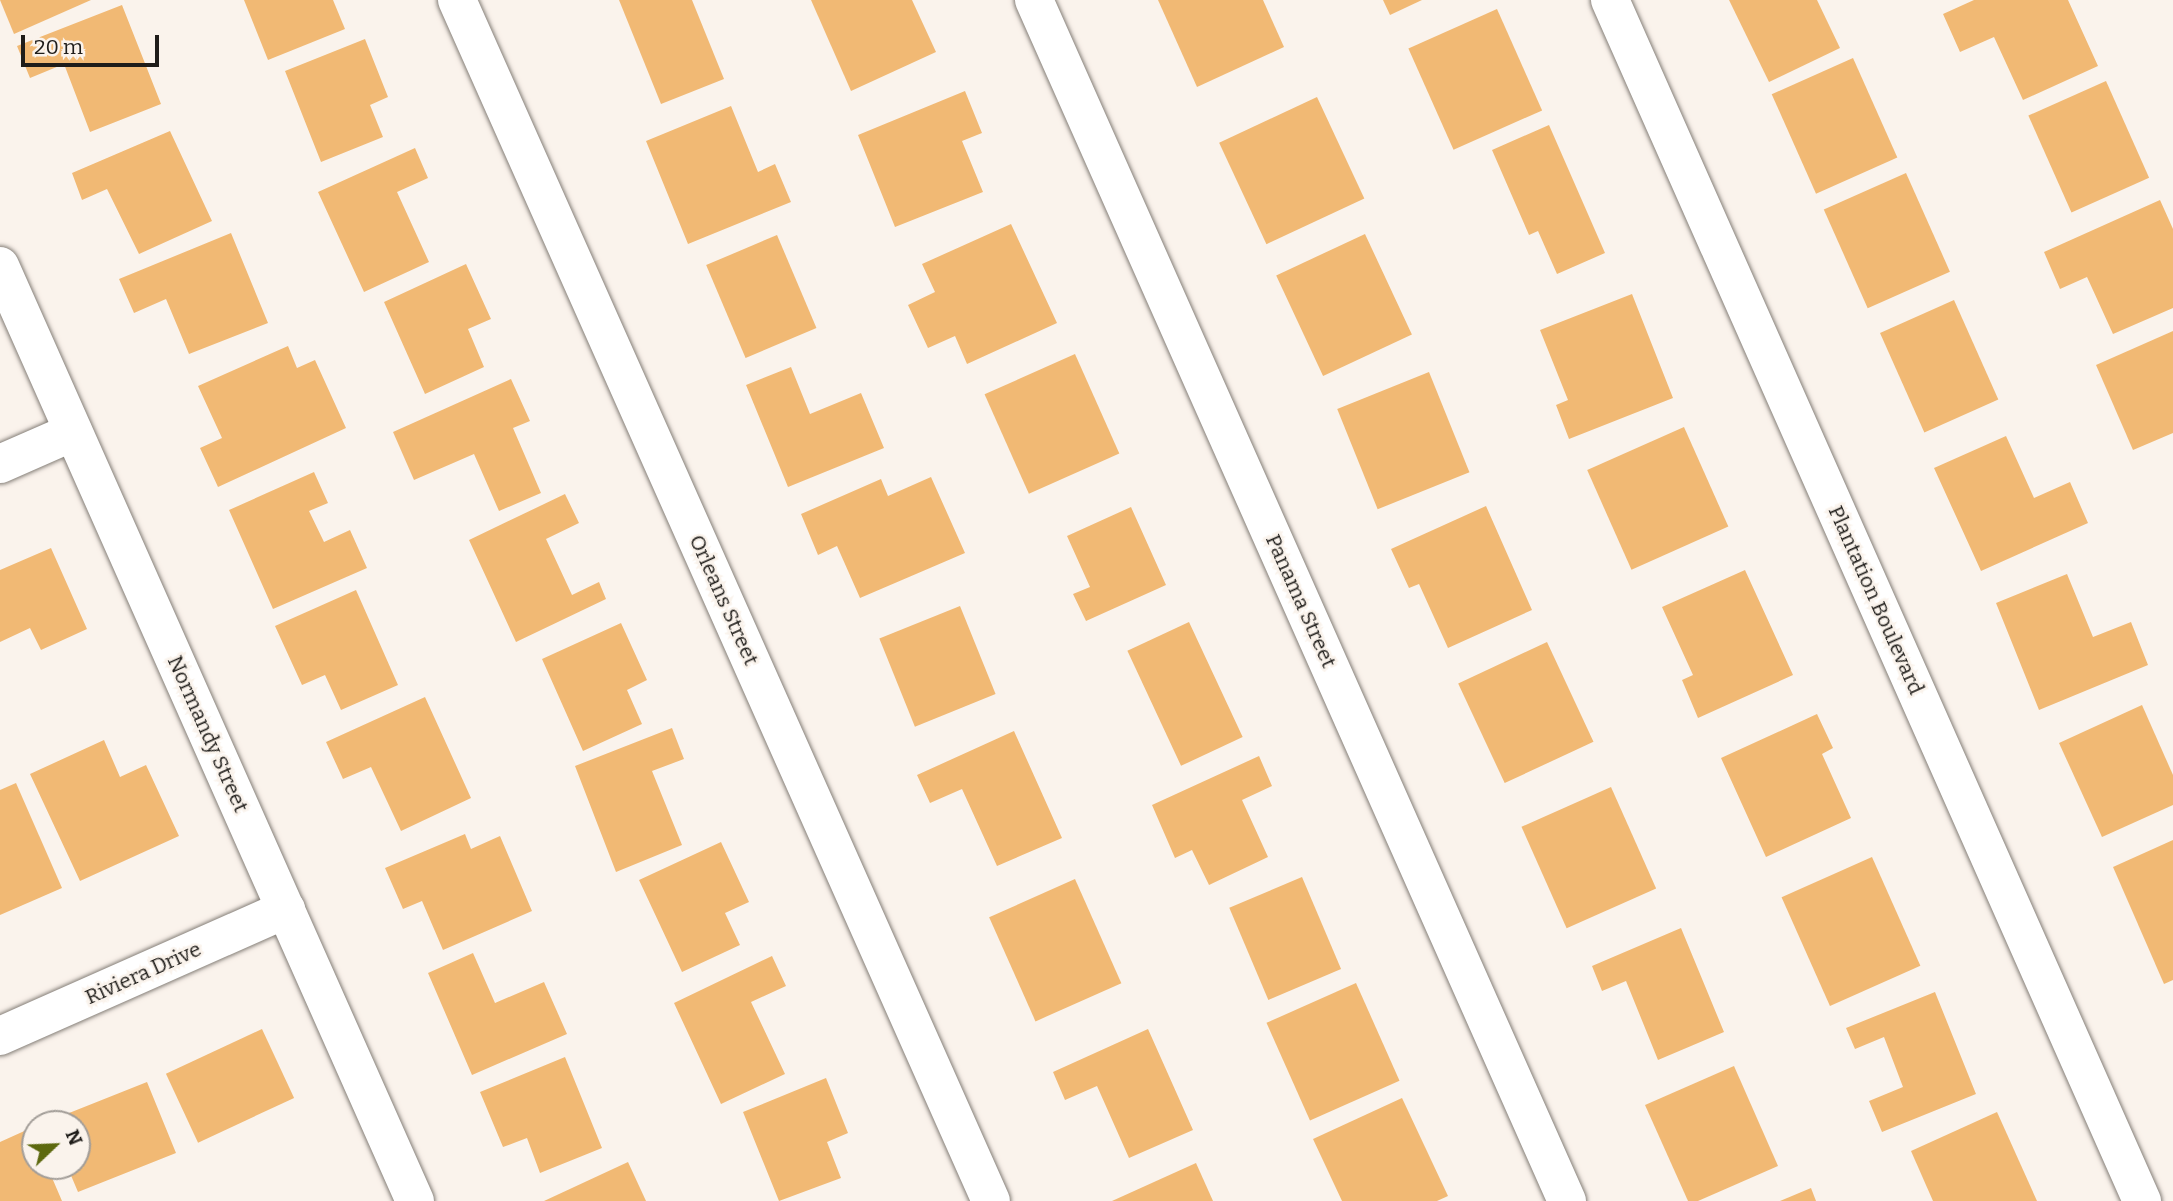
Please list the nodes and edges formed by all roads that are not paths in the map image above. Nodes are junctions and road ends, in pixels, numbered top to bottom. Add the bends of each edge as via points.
1 (457, 0) edge
2 (1034, 0) edge
3 (1610, 0) edge
4 (0, 266) edge
5 (73, 432) junction
6 (0, 464) edge
7 (286, 909) junction
8 (0, 1036) edge
9 (415, 1201) edge
10 (991, 1201) edge
11 (1567, 1201) edge
12 (2142, 1201) edge

1 - 10 street, Orleans Street
2 - 11 street, Panama Street
3 - 12 street, Plantation Boulevard
4 - 5 street, Normandy Street
5 - 6 street
5 - 7 street, Normandy Street
7 - 8 street, Riviera Drive
7 - 9 street, Normandy Street

